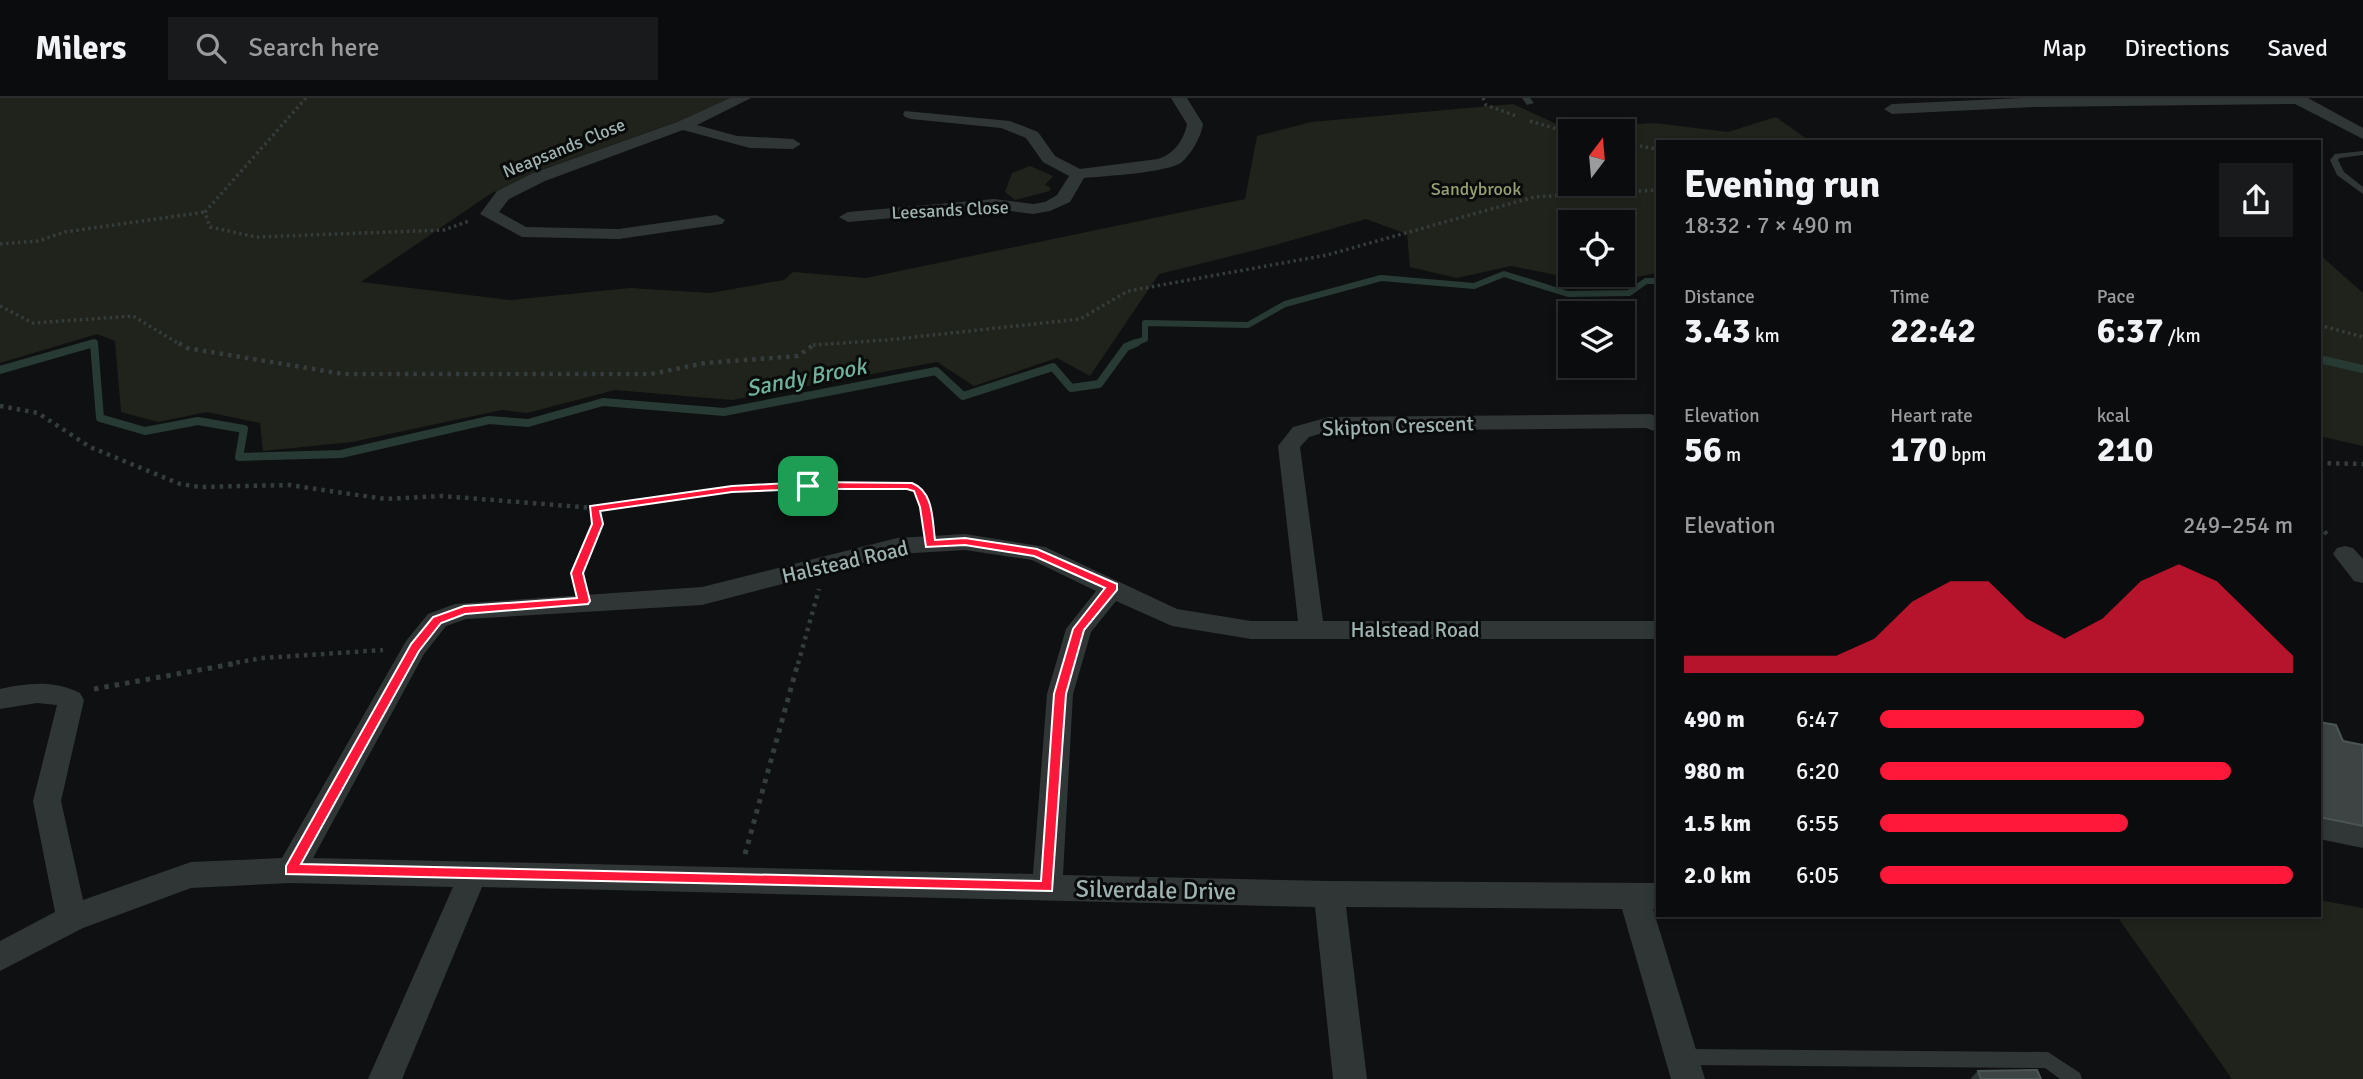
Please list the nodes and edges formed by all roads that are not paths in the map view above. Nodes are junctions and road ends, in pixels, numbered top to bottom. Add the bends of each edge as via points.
1 (743, 98) edge
2 (1180, 98) edge
3 (2297, 99) edge
4 (1892, 109) dead end
5 (911, 114) dead end
6 (683, 125) junction
7 (2363, 134) edge
8 (793, 144) dead end
9 (2363, 153) edge
10 (1078, 174) junction
11 (2363, 191) edge
12 (848, 217) dead end
13 (716, 220) dead end
14 (1656, 424) edge
15 (2345, 555) dead end
16 (2363, 575) edge
17 (1113, 587) junction
18 (1312, 630) junction
19 (1656, 630) edge
20 (0, 699) edge
21 (291, 870) junction
22 (473, 874) junction
23 (1047, 887) junction
24 (1329, 894) junction
25 (1645, 897) edge
26 (72, 918) junction
27 (0, 957) edge
28 (1685, 1068) edge
29 (385, 1079) edge
30 (1350, 1079) edge
31 (2074, 1079) edge

1 - 6 street, Neapsands Close
2 - 10 street via 1195,124 1193,136 1175,159
3 - 4 street
3 - 7 street
5 - 10 street via 1019,129 1031,135 1049,159
6 - 8 street via 733,142
6 - 13 street, Neapsands Close via 539,177 503,195 489,214 522,232 619,234
9 - 11 lane via 2334,160 2340,173
10 - 12 street, Leesands Close via 1064,198 1050,206 1032,209 994,204
14 - 18 street, Skipton Crescent via 1329,424 1301,432 1289,446
15 - 16 street
17 - 18 street, Halstead Road via 1172,617 1251,631
17 - 21 street, Halstead Road via 1037,552 965,541 897,546 702,596 464,610 437,620 415,648
17 - 23 street via 1079,629 1060,694
18 - 19 street, Halstead Road
20 - 26 street via 57,692 71,700 47,801
21 - 22 street, Silverdale Drive
21 - 26 street, Silverdale Drive via 191,875
22 - 23 street, Silverdale Drive
22 - 29 street
23 - 24 street, Silverdale Drive
24 - 25 street, Silverdale Drive
24 - 30 street
25 - 28 street
26 - 27 street, Silverdale Drive
28 - 31 lane via 2048,1060

